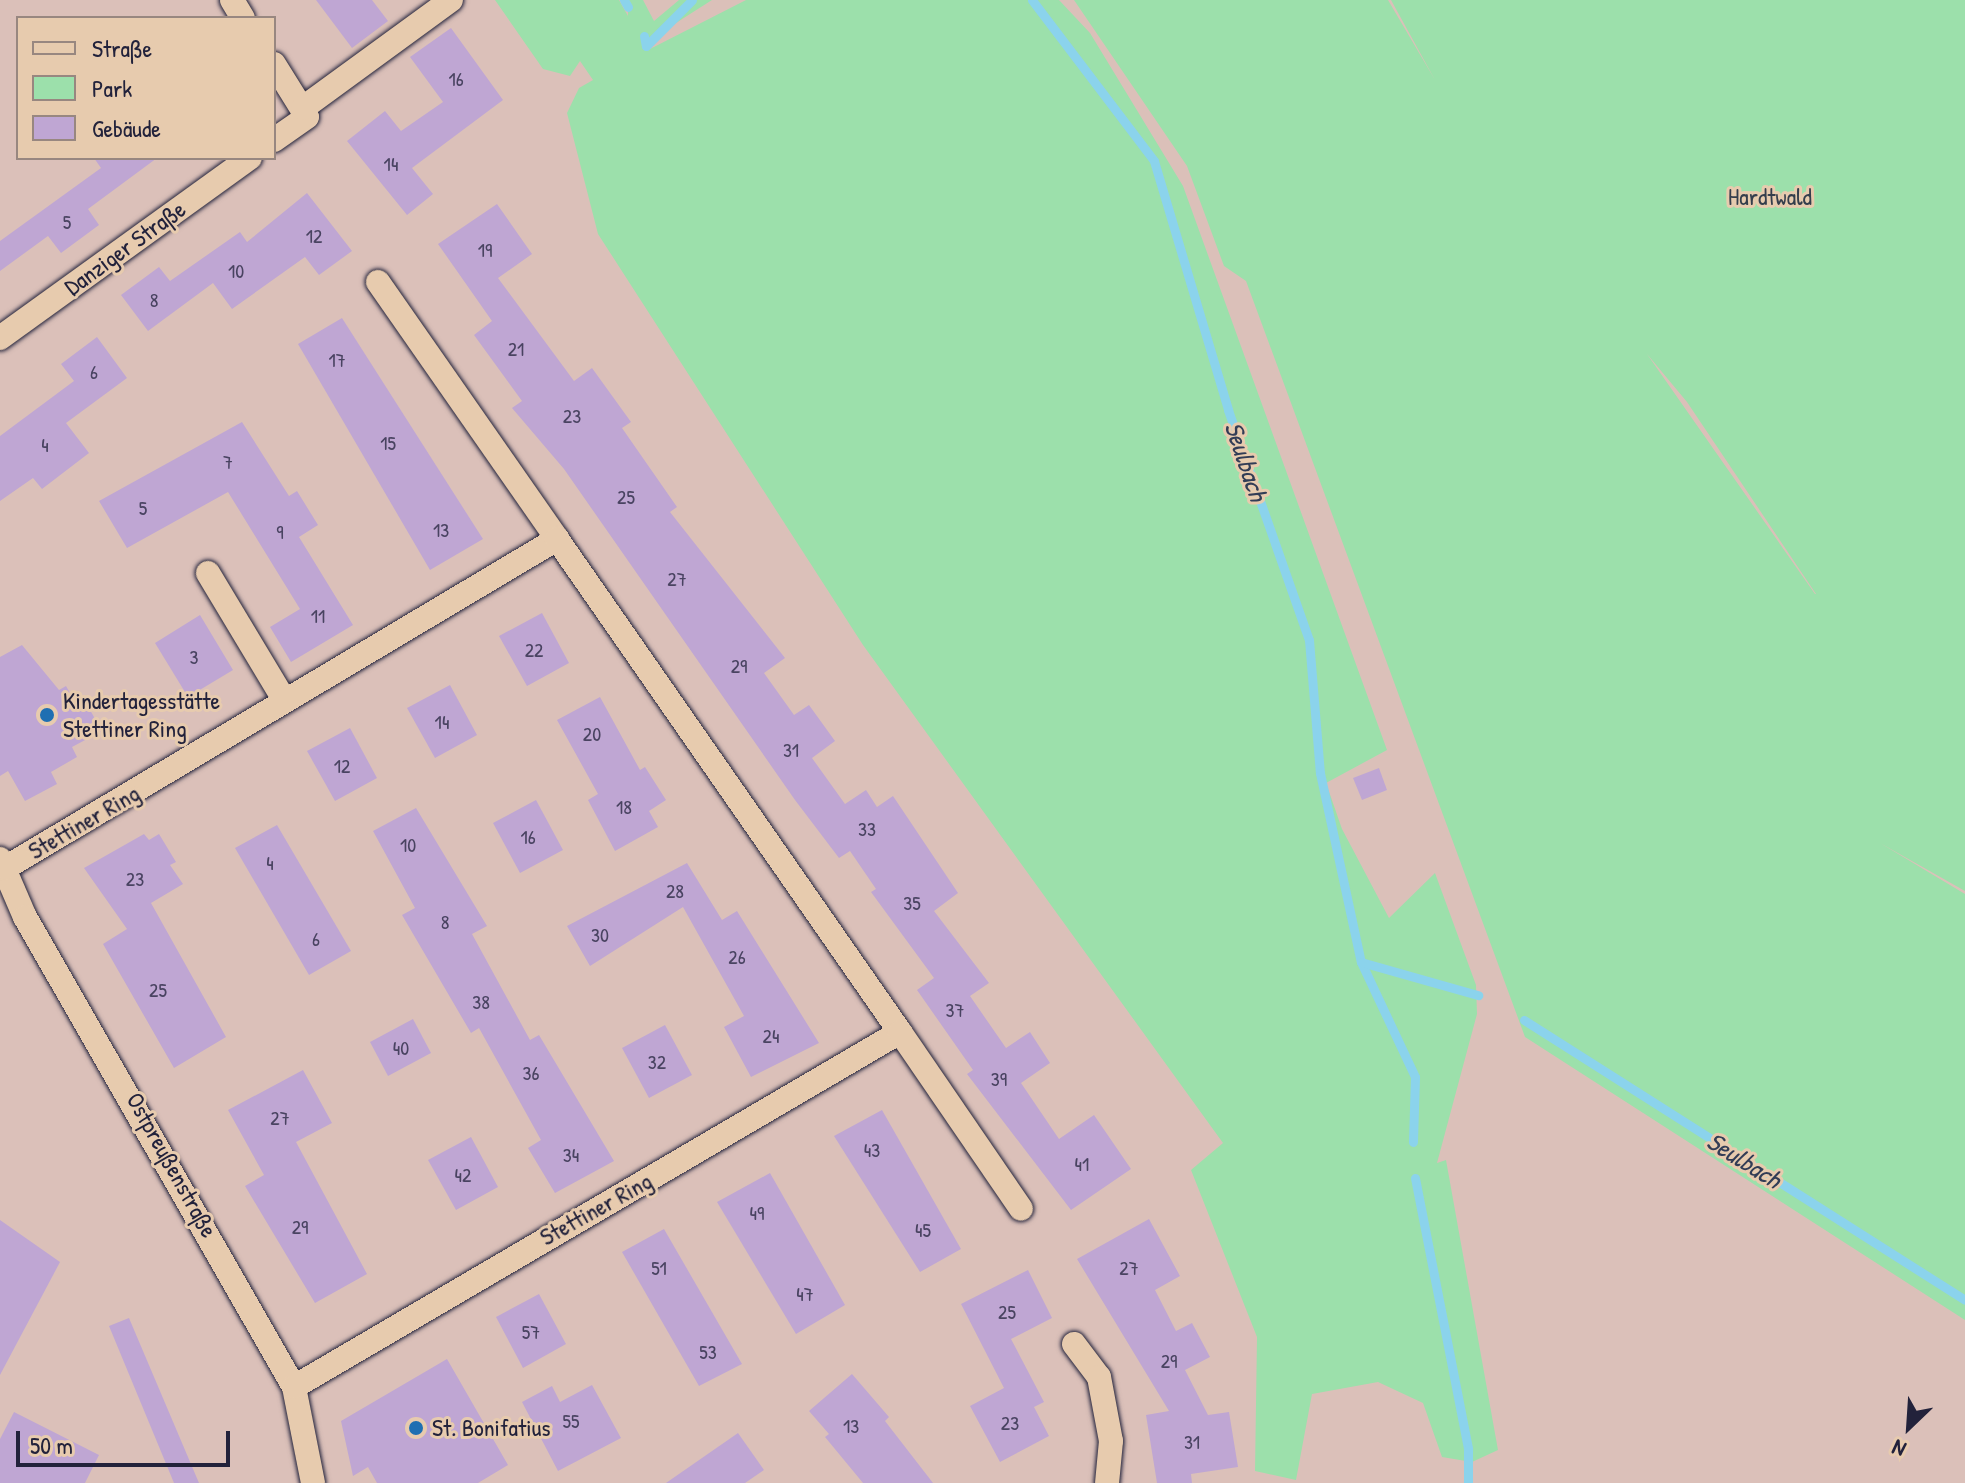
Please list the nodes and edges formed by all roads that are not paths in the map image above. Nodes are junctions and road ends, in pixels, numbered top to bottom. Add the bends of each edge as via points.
1 (451, 0) edge
2 (276, 67) edge
3 (305, 112) junction
4 (276, 138) edge
5 (247, 160) edge
6 (378, 282) dead end
7 (0, 338) edge
8 (557, 539) junction
9 (208, 573) dead end
10 (285, 701) junction
11 (2, 863) edge
12 (900, 1032) junction
13 (1021, 1209) dead end
14 (1074, 1344) dead end
15 (294, 1387) junction
16 (313, 1483) edge
17 (1107, 1483) edge

1 - 3 street
2 - 3 street
3 - 4 street
5 - 7 street, Danziger Straße
6 - 8 street
8 - 10 street, Stettiner Ring
8 - 12 street
9 - 10 street
10 - 11 street, Stettiner Ring
11 - 15 street, Ostpreußenstraße via 25,917
12 - 13 street
12 - 15 street, Stettiner Ring
14 - 17 street via 1099,1377 1111,1441
15 - 16 street, Ostpreußenstraße

